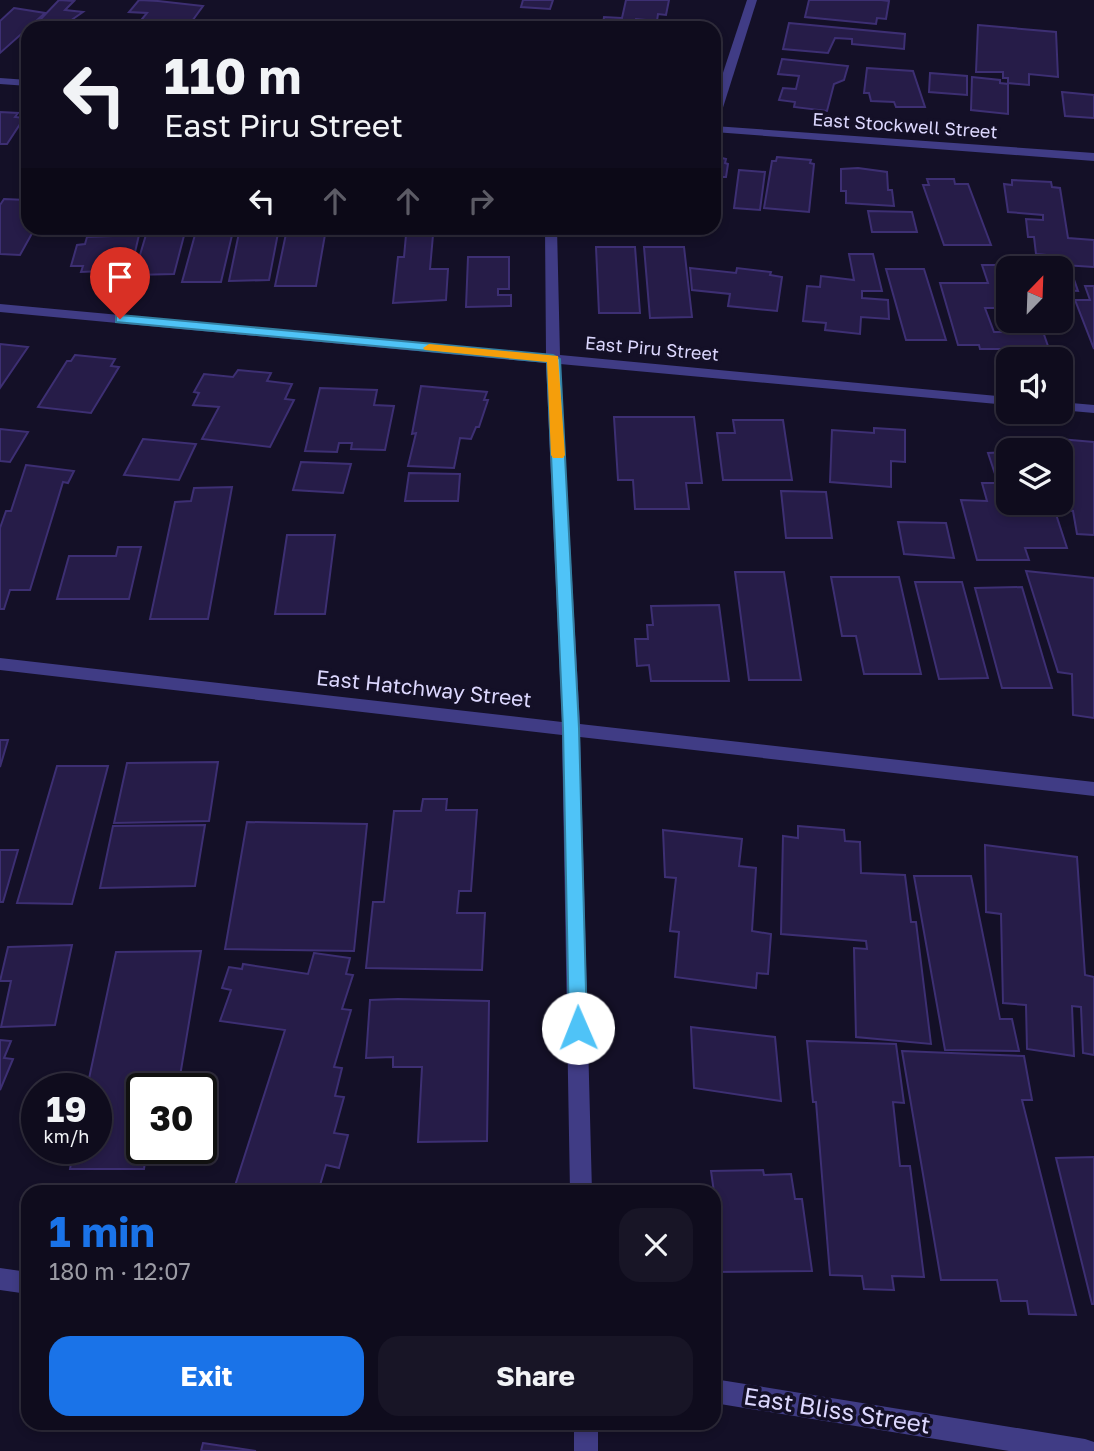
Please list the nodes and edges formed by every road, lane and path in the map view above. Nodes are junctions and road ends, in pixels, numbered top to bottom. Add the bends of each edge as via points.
1 (752, 0) edge
2 (0, 81) edge
3 (21, 82) edge
4 (721, 95) edge
5 (721, 130) edge
6 (1094, 158) edge
7 (551, 235) edge
8 (0, 308) edge
9 (553, 359) junction
10 (996, 400) edge
11 (1073, 407) edge
12 (1094, 409) edge
13 (0, 664) edge
14 (571, 728) junction
15 (1094, 789) edge
16 (581, 1185) edge
17 (0, 1279) edge
18 (21, 1282) edge
19 (721, 1392) edge
20 (586, 1430) edge
21 (586, 1451) edge
22 (1085, 1451) edge

1 - 4 street
2 - 3 street
5 - 6 street, East Stockwell Street
7 - 9 street
8 - 9 street, East Piru Street
9 - 10 street, East Piru Street
9 - 14 street
11 - 12 street
13 - 14 street, East Hatchway Street
14 - 15 street, East Hatchway Street
14 - 16 street
17 - 18 street
19 - 22 street, East Bliss Street
20 - 21 street

